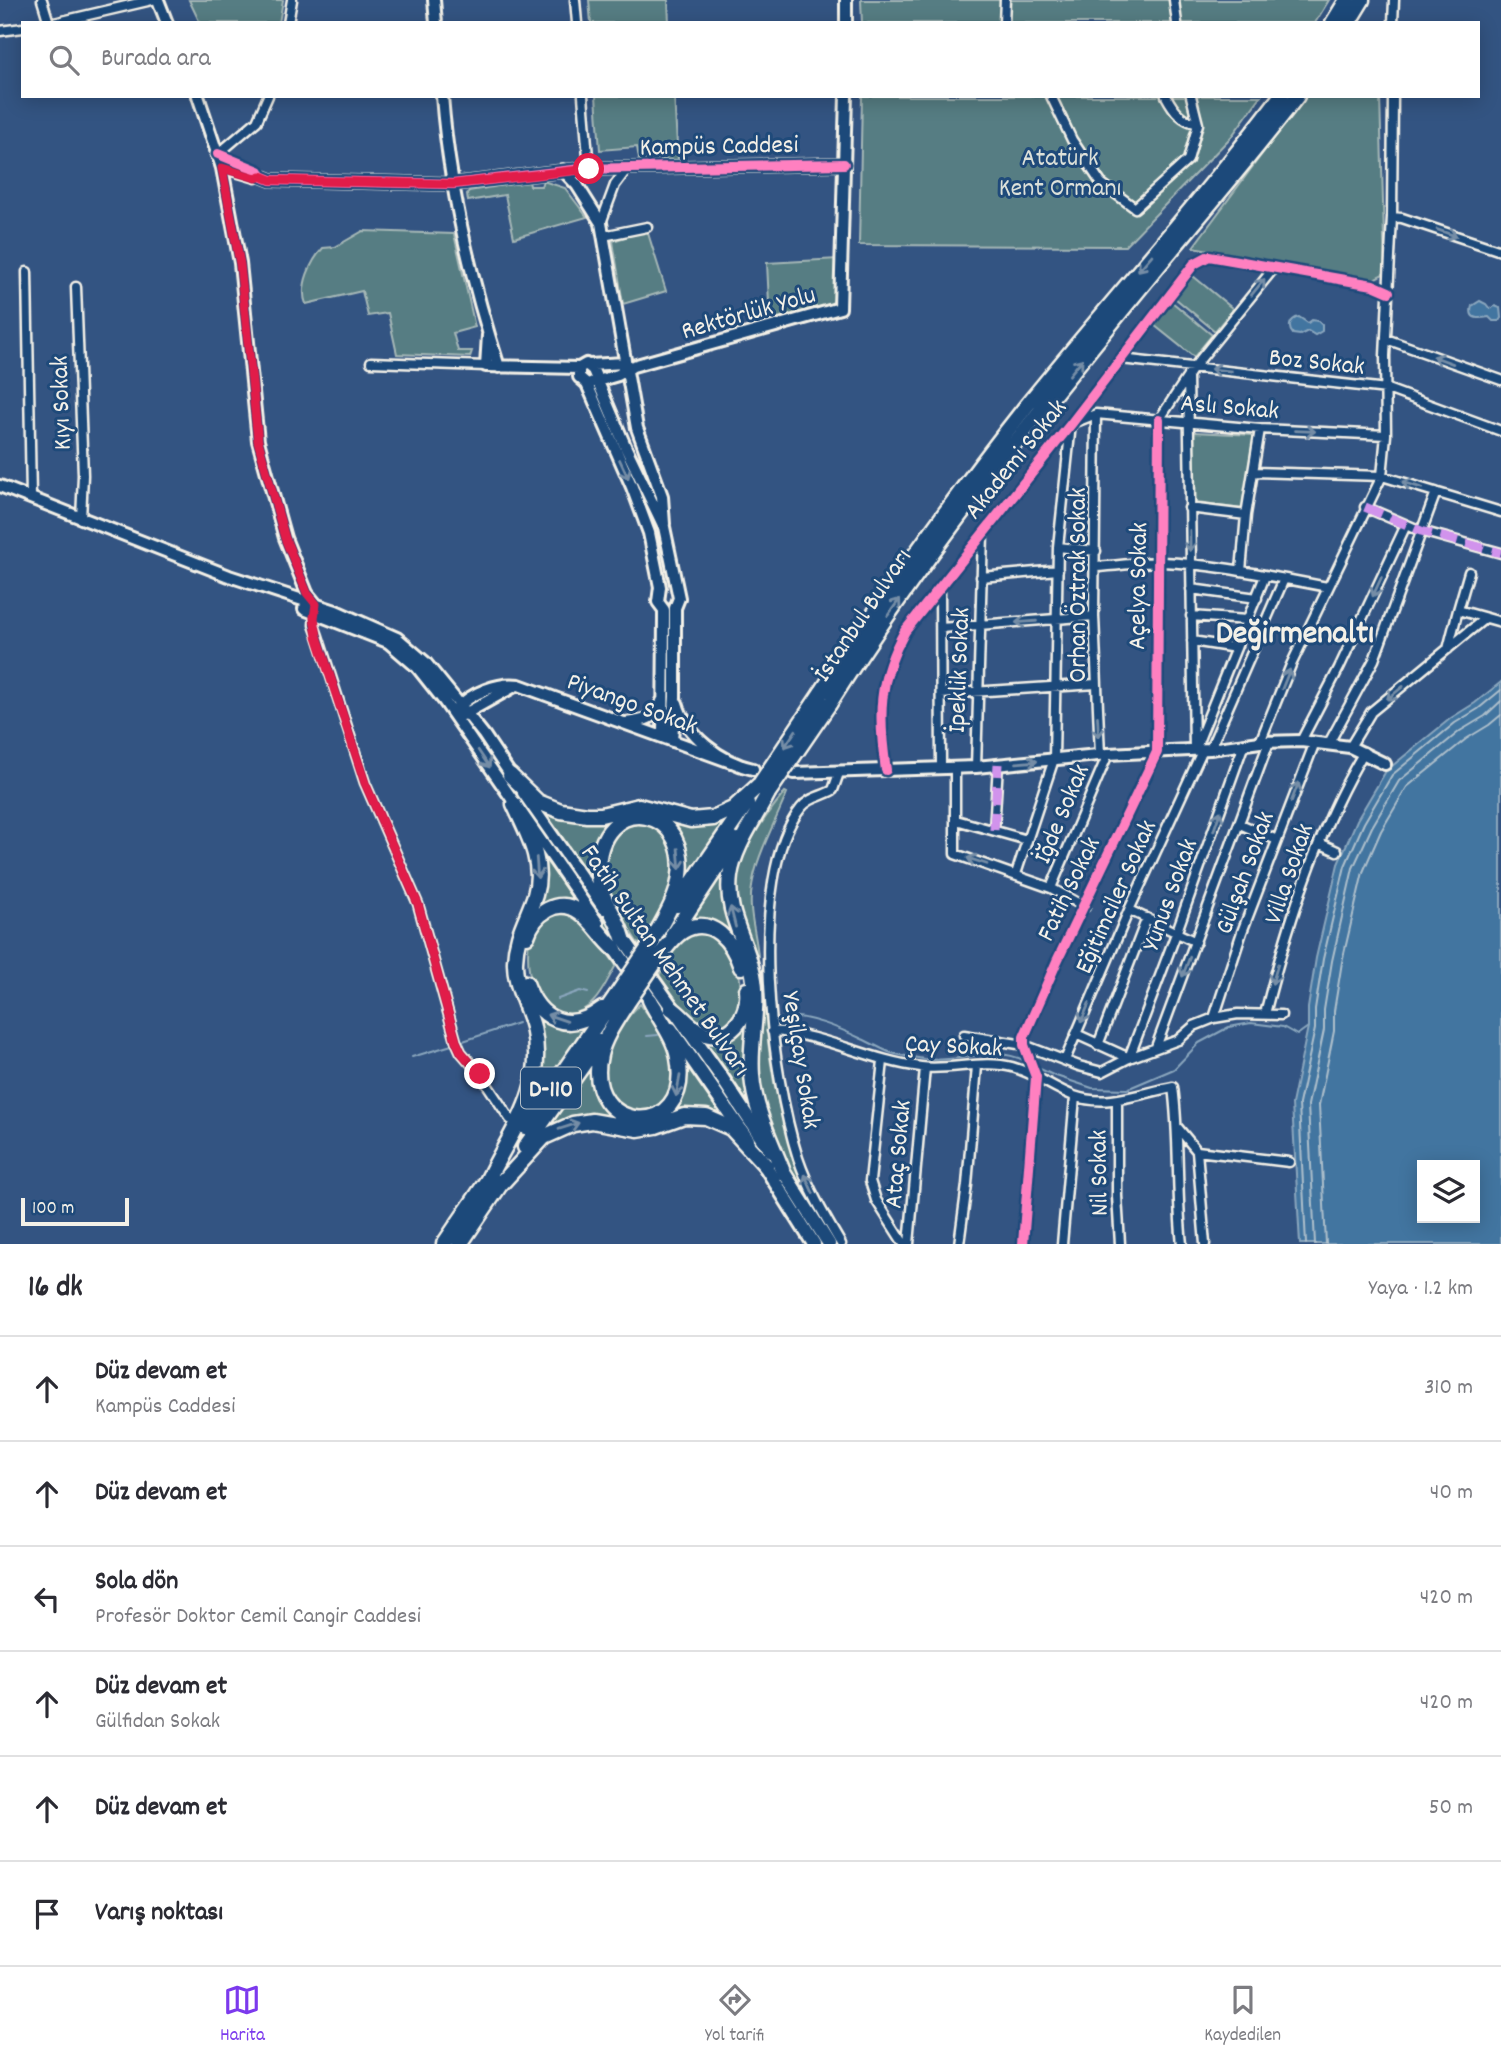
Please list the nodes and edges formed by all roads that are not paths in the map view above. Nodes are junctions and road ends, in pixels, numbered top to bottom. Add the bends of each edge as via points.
1 (42, 0) edge
2 (152, 0) edge
3 (158, 0) edge
4 (292, 0) edge
5 (434, 0) edge
6 (576, 0) edge
7 (846, 0) edge
8 (1005, 0) edge
9 (1174, 0) edge
10 (1347, 0) edge
11 (1362, 0) edge
12 (1394, 0) edge
13 (51, 21) edge
14 (61, 21) edge
15 (166, 21) edge
16 (288, 21) edge
17 (436, 21) edge
18 (577, 21) edge
19 (846, 21) edge
20 (1004, 21) edge
21 (1177, 21) edge
22 (1333, 21) edge
23 (1349, 21) edge
24 (1394, 21) edge
25 (21, 28) edge
26 (0, 31) edge
27 (199, 98) edge
28 (267, 98) edge
29 (442, 98) edge
30 (583, 98) edge
31 (846, 98) edge
32 (1052, 98) edge
33 (1167, 98) edge
34 (1192, 98) edge
35 (1279, 98) edge
36 (1295, 98) edge
37 (1393, 98) edge
38 (1198, 124) junction
39 (218, 154) junction
40 (844, 164) junction
41 (222, 168) junction
42 (589, 169) junction
43 (627, 169) junction
44 (563, 170) junction
45 (261, 176) junction
46 (453, 184) junction
47 (1392, 217) junction
48 (601, 223) junction
49 (647, 227) dead end
50 (603, 236) junction
51 (1501, 251) edge
52 (1274, 268) junction
53 (27, 272) dead end
54 (1389, 280) junction
55 (1373, 285) junction
56 (76, 287) dead end
57 (1389, 292) junction
58 (488, 335) junction
59 (1386, 339) junction
60 (1121, 359) junction
61 (371, 362) dead end
62 (486, 366) junction
63 (625, 366) junction
64 (499, 367) junction
65 (584, 367) junction
66 (1194, 367) junction
67 (1188, 375) junction
68 (1501, 380) edge
69 (592, 383) junction
70 (1387, 389) junction
71 (1096, 414) junction
72 (1159, 420) junction
73 (1072, 424) junction
74 (1188, 424) junction
75 (1260, 429) junction
76 (1501, 430) edge
77 (1387, 435) junction
78 (1254, 472) junction
79 (1382, 476) junction
80 (0, 486) edge
81 (1436, 492) junction
82 (31, 498) junction
83 (1365, 507) junction
84 (1189, 508) junction
85 (1501, 512) edge
86 (1246, 515) junction
87 (81, 519) junction
88 (1406, 525) junction
89 (664, 527) junction
90 (1421, 531) junction
91 (649, 533) junction
92 (983, 534) junction
93 (1058, 547) junction
94 (1096, 551) junction
95 (1501, 553) edge
96 (1159, 562) junction
97 (295, 564) junction
98 (1190, 564) junction
99 (1096, 567) junction
100 (1058, 570) junction
101 (1241, 571) junction
102 (1469, 572) dead end
103 (1265, 576) junction
104 (981, 577) junction
105 (1284, 579) junction
106 (940, 587) junction
107 (1328, 587) junction
108 (1191, 589) junction
109 (660, 592) junction
110 (676, 592) junction
111 (1256, 598) junction
112 (302, 605) junction
113 (315, 608) junction
114 (669, 609) junction
115 (1458, 610) junction
116 (1094, 616) junction
117 (1191, 616) junction
118 (1484, 618) junction
119 (1057, 620) junction
120 (1247, 620) junction
121 (1501, 622) edge
122 (980, 625) junction
123 (941, 628) junction
124 (1192, 640) junction
125 (1236, 648) junction
126 (1448, 649) junction
127 (1096, 684) junction
128 (1057, 688) junction
129 (664, 691) junction
130 (976, 693) junction
131 (941, 694) junction
132 (675, 697) junction
133 (825, 699) junction
134 (464, 708) junction
135 (454, 715) junction
136 (623, 723) junction
137 (667, 739) junction
138 (1301, 741) junction
139 (1264, 742) junction
140 (1315, 742) junction
141 (1329, 743) junction
142 (1244, 744) junction
143 (1350, 747) junction
144 (1202, 749) junction
145 (1157, 752) junction
146 (1364, 752) junction
147 (1104, 755) junction
148 (1054, 759) junction
149 (731, 762) junction
150 (998, 764) junction
151 (1385, 764) dead end
152 (975, 766) junction
153 (956, 767) junction
154 (941, 768) junction
155 (753, 769) dead end
156 (886, 770) junction
157 (794, 773) dead end
158 (839, 773) junction
159 (510, 775) junction
160 (764, 789) junction
161 (514, 804) junction
162 (956, 820) junction
163 (1240, 824) junction
164 (994, 830) junction
165 (1277, 840) junction
166 (1027, 841) junction
167 (1319, 843) junction
168 (1337, 851) dead end
169 (1016, 874) junction
170 (1051, 888) junction
171 (1085, 907) junction
172 (1129, 910) junction
173 (1147, 918) junction
174 (1177, 931) junction
175 (1196, 942) junction
176 (619, 943) junction
177 (654, 951) junction
178 (621, 999) junction
179 (650, 1000) junction
180 (671, 1007) junction
181 (1265, 1014) junction
182 (1281, 1015) dead end
183 (1214, 1018) junction
184 (772, 1031) junction
185 (1076, 1034) junction
186 (964, 1035) dead end
187 (1024, 1045) junction
188 (1098, 1045) junction
189 (1156, 1047) junction
190 (1129, 1058) junction
191 (883, 1060) junction
192 (1065, 1060) junction
193 (977, 1066) junction
194 (925, 1068) junction
195 (1035, 1077) junction
196 (1075, 1097) junction
197 (1117, 1100) junction
198 (510, 1119) dead end
199 (1178, 1128) junction
200 (1197, 1151) junction
201 (1289, 1162) dead end
202 (765, 1166) junction
203 (783, 1172) junction
204 (493, 1183) junction
205 (444, 1244) edge
206 (460, 1244) edge
207 (814, 1244) edge
208 (829, 1244) edge
209 (841, 1244) edge
210 (904, 1244) edge
211 (909, 1244) edge
212 (959, 1244) edge
213 (1023, 1244) edge
214 (1062, 1244) edge
215 (1120, 1244) edge
216 (1182, 1244) edge
217 (1205, 1244) edge

1 - 13 street
2 - 14 street
3 - 15 street
4 - 16 street
5 - 17 street
6 - 18 street
7 - 19 street
8 - 20 street
9 - 21 street
10 - 22 highway
11 - 23 highway
12 - 24 street
25 - 26 street
27 - 39 street
28 - 39 street via 257,121
29 - 46 street
30 - 42 street
31 - 40 street, Rektörlük Yolu
32 - 38 street via 1101,184 1135,208 1188,160
33 - 38 street via 1175,113
34 - 38 street
35 -> 133 highway, İstanbul Bulvarı / D-110 via 964,487 870,617
133 -> 36 highway, İstanbul Bulvarı / D-110 via 963,510
37 - 47 street
39 - 41 street
39 - 45 street
40 - 43 street, Kampüs Caddesi
40 - 63 street, Rektörlük Yolu via 840,308
41 - 45 street
41 - 97 street via 240,264 258,441
42 - 43 street, Kampüs Caddesi
42 - 44 street, Kampüs Caddesi
43 - 48 street via 615,185
44 - 46 street, Kampüs Caddesi
44 - 48 street
45 - 46 street, Kampüs Caddesi via 271,180
46 - 58 street
47 -> 51 street
47 - 54 street
48 - 50 street
49 - 50 street
50 - 63 street
52 - 55 street
52 - 60 street, Akademi Sokak via 1209,256 1202,259
66 -> 52 street
53 - 82 street
54 - 55 street
54 - 57 street
55 - 57 street
56 - 87 street, Kıyı Sokak
57 - 59 street
58 - 62 street
58 - 64 street
68 -> 59 street
59 - 70 street
60 - 66 street, Boz Sokak
60 - 73 street, Akademi Sokak
61 - 62 street
62 - 64 street
63 - 65 street
63 - 69 street via 618,375
63 - 89 street via 637,428 663,496
64 - 65 street
65 - 69 street
66 - 67 street
70 -> 66 street, Boz Sokak
67 - 72 street
67 - 74 street
69 - 89 street
69 -> 91 street
70 - 76 street, Boz Sokak
70 - 77 street
71 - 72 street, Aslı Sokak
71 - 73 street, Aslı Sokak
71 - 94 street, Orhan Öztrak Sokak
72 - 74 street, Aslı Sokak
72 - 96 street, Açelya Sokak
73 - 92 street, Akademi Sokak
73 - 93 street
74 - 75 street, Aslı Sokak
74 - 84 street
75 -> 77 street, Aslı Sokak
75 - 78 street
77 - 79 street
78 - 79 street
78 - 86 street
81 -> 79 street
79 - 83 street
80 - 82 street
81 - 85 street
81 - 90 street
82 - 87 street
83 - 88 street
83 - 107 street
84 - 86 street
84 -> 98 street
86 - 101 street
87 - 112 street
88 - 90 street
88 -> 138 street
89 - 91 street
89 - 110 street
90 - 95 street
90 - 141 street via 1374,660
91 - 109 street
92 - 104 street, İpeklik Sokak
92 - 106 street, Akademi Sokak
93 - 94 street
93 - 100 street
94 - 99 street, Orhan Öztrak Sokak
96 - 98 street
96 - 99 street
96 - 145 street, Açelya Sokak
97 - 112 street
97 - 113 street
98 - 101 street
98 - 108 street
99 - 116 street, Orhan Öztrak Sokak
100 - 104 street
100 - 119 street
101 - 103 street
102 - 115 street
103 - 105 street
103 - 111 street
104 - 122 street, İpeklik Sokak
105 - 107 street
105 - 144 street
106 - 123 street
106 - 156 street, Akademi Sokak via 905,631 885,675 881,694
139 -> 107 street via 1292,665
108 - 111 street
108 - 117 street
109 - 110 street
109 - 114 street via 658,602
110 - 114 street via 679,598
111 - 120 street
112 - 113 street
113 - 134 street, Fatih Sultan Mehmet Bulvarı via 397,638 425,662
113 - 135 street, Fatih Sultan Mehmet Bulvarı via 396,647
113 - 198 street via 317,636 346,729 418,904 452,1031 461,1052
114 - 129 street
114 - 132 street
115 - 118 street
115 - 126 street
116 - 119 street
116 - 127 street, Orhan Öztrak Sokak
117 - 120 street
117 - 124 street
118 - 121 street
118 - 126 street
119 -> 122 street
119 - 128 street
120 - 125 street
122 - 123 street
122 - 130 street, İpeklik Sokak
123 - 131 street
124 - 125 street
124 - 144 street
125 - 144 street
126 -> 143 street via 1371,712
127 - 128 street
127 -> 147 street, Orhan Öztrak Sokak
128 - 130 street
128 - 148 street
129 - 136 street via 655,714
129 - 137 street
130 - 131 street
130 - 152 street, İpeklik Sokak
131 - 154 street
132 - 137 street
132 - 149 street via 689,728
133 - 160 highway, İstanbul Bulvarı / D-110, bridge
134 - 135 street
134 - 136 street, Piyango Sokak via 507,683
134 - 159 street, Fatih Sultan Mehmet Bulvarı
135 -> 161 street, Fatih Sultan Mehmet Bulvarı
136 - 137 street, Piyango Sokak
137 - 149 street, Piyango Sokak
138 - 139 street
138 - 140 street
139 - 142 street
139 - 163 street
140 - 141 street
165 -> 140 street, Gülşah Sokak
141 - 143 street
142 - 144 street
174 -> 142 street, Yunus Sokak
143 - 146 street
144 - 145 street
144 - 172 street, Eğitimciler Sokak
145 - 147 street
145 - 171 street, Fatih Sokak
146 - 151 street
146 - 167 street, Villa Sokak via 1343,786
147 - 148 street
147 - 170 street, İğde Sokak
150 -> 148 street
148 - 166 street
149 - 155 street, Piyango Sokak
150 - 152 street
150 - 164 street
152 - 153 street
153 - 154 street
153 - 162 street
154 - 156 street
156 - 158 street
157 - 158 street
158 - 184 street, Yeşilçay Sokak via 836,787 815,796 794,819 775,867 769,929
159 - 160 highway via 538,802 587,815 639,806 691,820 713,818
159 - 176 street, Fatih Sultan Mehmet Bulvarı
160 - 177 highway, İstanbul Bulvarı / D-110 via 716,867
203 -> 160 highway via 753,1084 755,985 729,897 735,858
161 - 176 street, Fatih Sultan Mehmet Bulvarı
161 -> 204 highway via 537,864 536,893 518,934 514,970 532,1025 536,1066 522,1117
162 - 164 street
169 -> 162 street via 955,854
163 - 165 street
163 - 175 street
164 - 166 street
165 - 183 street, Gülşah Sokak
166 - 169 street
167 - 168 street
167 -> 181 street, Villa Sokak
169 - 170 street
170 - 171 street
171 - 187 street, Fatih Sokak
172 - 173 street
172 -> 185 street, Eğitimciler Sokak
173 - 174 street
173 - 188 street
174 - 175 street
174 - 190 street, Yunus Sokak
175 -> 189 street
176 -> 177 highway via 616,917 600,890 599,853 608,831 620,821 652,817 672,833 680,866 674,898
178 -> 176 highway via 585,1019 558,1020 542,1012 531,995 523,961 534,920 558,906 580,912
176 - 179 main road, Fatih Sultan Mehmet Bulvarı
176 - 180 main road, Fatih Sultan Mehmet Bulvarı
177 - 178 highway, İstanbul Bulvarı / D-110, bridge
177 - 180 highway via 686,929 709,928 724,936 738,957 747,995 738,1025 728,1032 704,1034
179 -> 178 highway via 675,1046 679,1087 664,1111 647,1119 631,1119 610,1105 601,1086 600,1056
178 - 204 highway, İstanbul Bulvarı / D-110
179 - 202 main road, Fatih Sultan Mehmet Bulvarı
180 - 203 main road, Fatih Sultan Mehmet Bulvarı
181 - 182 street
181 - 183 street
183 - 189 street via 1194,1026 1178,1040
184 - 191 street, Çay Sokak via 806,1035
209 -> 184 street, Yeşilçay Sokak via 799,1159
185 - 188 street
185 - 192 street, Eğitimciler Sokak
186 - 187 street
187 - 192 street
187 - 195 street
188 - 190 street
189 - 190 street
190 - 192 street via 1102,1072
191 - 194 street, Çay Sokak
191 - 210 street via 870,1181 876,1200
193 - 194 street, Çay Sokak
193 - 195 street, Çay Sokak via 1011,1066
193 - 212 street
194 - 211 street, Ataç Sokak
195 - 196 street, Çay Sokak
195 - 213 street
196 - 197 street, Çay Sokak
196 - 214 street
197 - 199 street, Çay Sokak via 1173,1087
197 - 215 street, Nil Sokak
199 - 200 street
199 - 216 street
200 - 201 street
200 - 217 street
204 -> 202 highway via 512,1174 544,1137 592,1121 638,1129 684,1116 706,1117 731,1128
202 - 207 main road, Fatih Sultan Mehmet Bulvarı
203 - 208 main road, Fatih Sultan Mehmet Bulvarı
204 - 205 highway, D-110
204 - 206 highway, D-110

